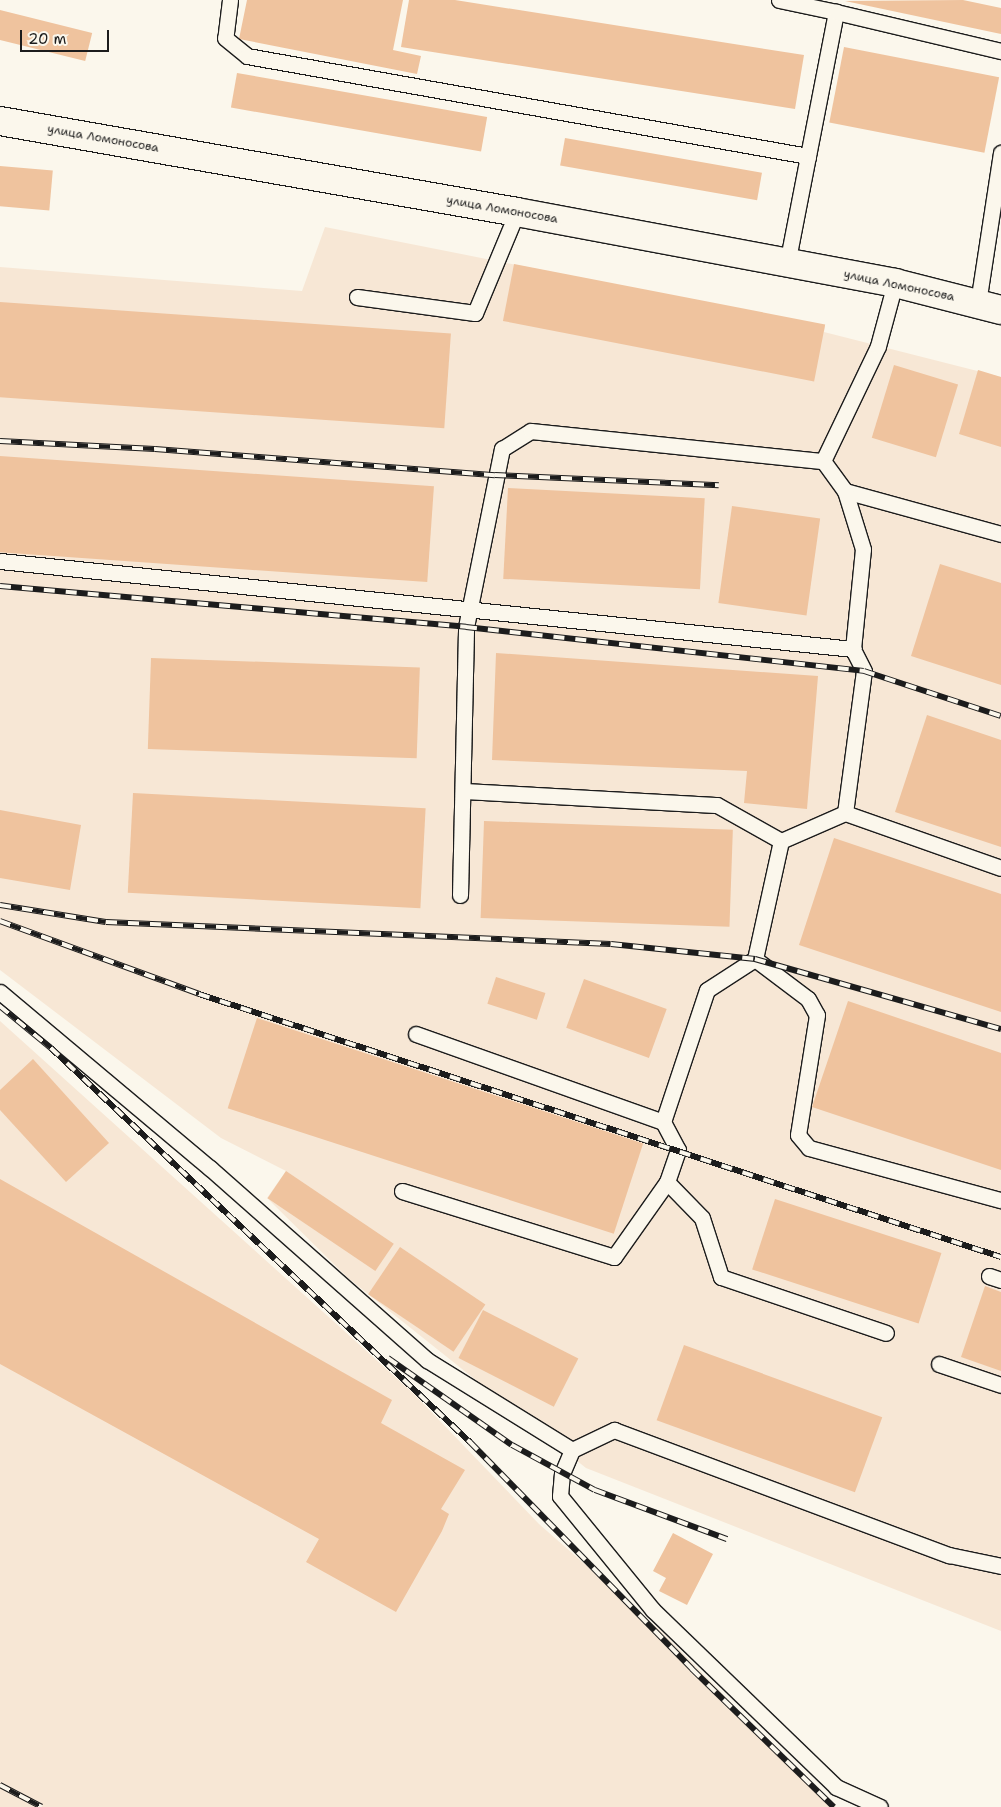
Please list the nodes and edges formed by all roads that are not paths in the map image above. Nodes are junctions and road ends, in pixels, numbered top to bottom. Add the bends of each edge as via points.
1 (230, 0) edge
2 (779, 0) edge
3 (836, 12) junction
4 (1001, 51) edge
5 (0, 121) edge
6 (1001, 153) edge
7 (808, 156) junction
8 (517, 212) junction
9 (787, 264) junction
10 (895, 283) junction
11 (357, 297) dead end
12 (989, 306) edge
13 (822, 461) junction
14 (845, 491) junction
15 (1001, 534) edge
16 (0, 560) edge
17 (469, 608) junction
18 (852, 649) junction
19 (463, 791) junction
20 (845, 812) junction
21 (781, 841) junction
22 (1001, 868) edge
23 (460, 896) dead end
24 (755, 960) junction
25 (0, 992) edge
26 (416, 1034) dead end
27 (663, 1122) junction
28 (667, 1182) junction
29 (402, 1191) dead end
30 (1001, 1200) edge
31 (886, 1333) dead end
32 (939, 1364) dead end
33 (1001, 1385) edge
34 (572, 1450) junction
35 (1001, 1566) edge
36 (880, 1807) edge

1 - 7 lane via 226,38 247,56
2 - 3 lane
3 - 4 lane
3 - 7 lane
5 - 8 street, улица Ломоносова
6 - 12 lane
7 - 9 lane
8 - 9 street, улица Ломоносова
8 - 11 lane via 475,313
9 - 10 street, улица Ломоносова
10 - 12 street, улица Ломоносова
10 - 13 lane via 878,346
13 - 14 lane
13 - 17 lane via 531,430 502,449
14 - 15 lane
14 - 18 lane via 863,549
16 - 17 lane
17 - 18 lane
17 - 19 lane
18 - 20 lane via 864,672
19 - 21 lane via 717,805
19 - 23 lane
20 - 21 lane
20 - 22 lane
21 - 24 lane
24 - 27 lane via 707,990
24 - 30 lane via 808,999 817,1015 798,1135 809,1148
25 - 34 lane via 210,1168 427,1360
26 - 27 lane
27 - 28 lane via 678,1150
28 - 29 lane via 614,1256
28 - 31 lane via 702,1218 721,1277
32 - 33 lane
34 - 35 lane via 614,1430 949,1555
34 - 36 lane via 562,1472 560,1496 653,1610 836,1787

